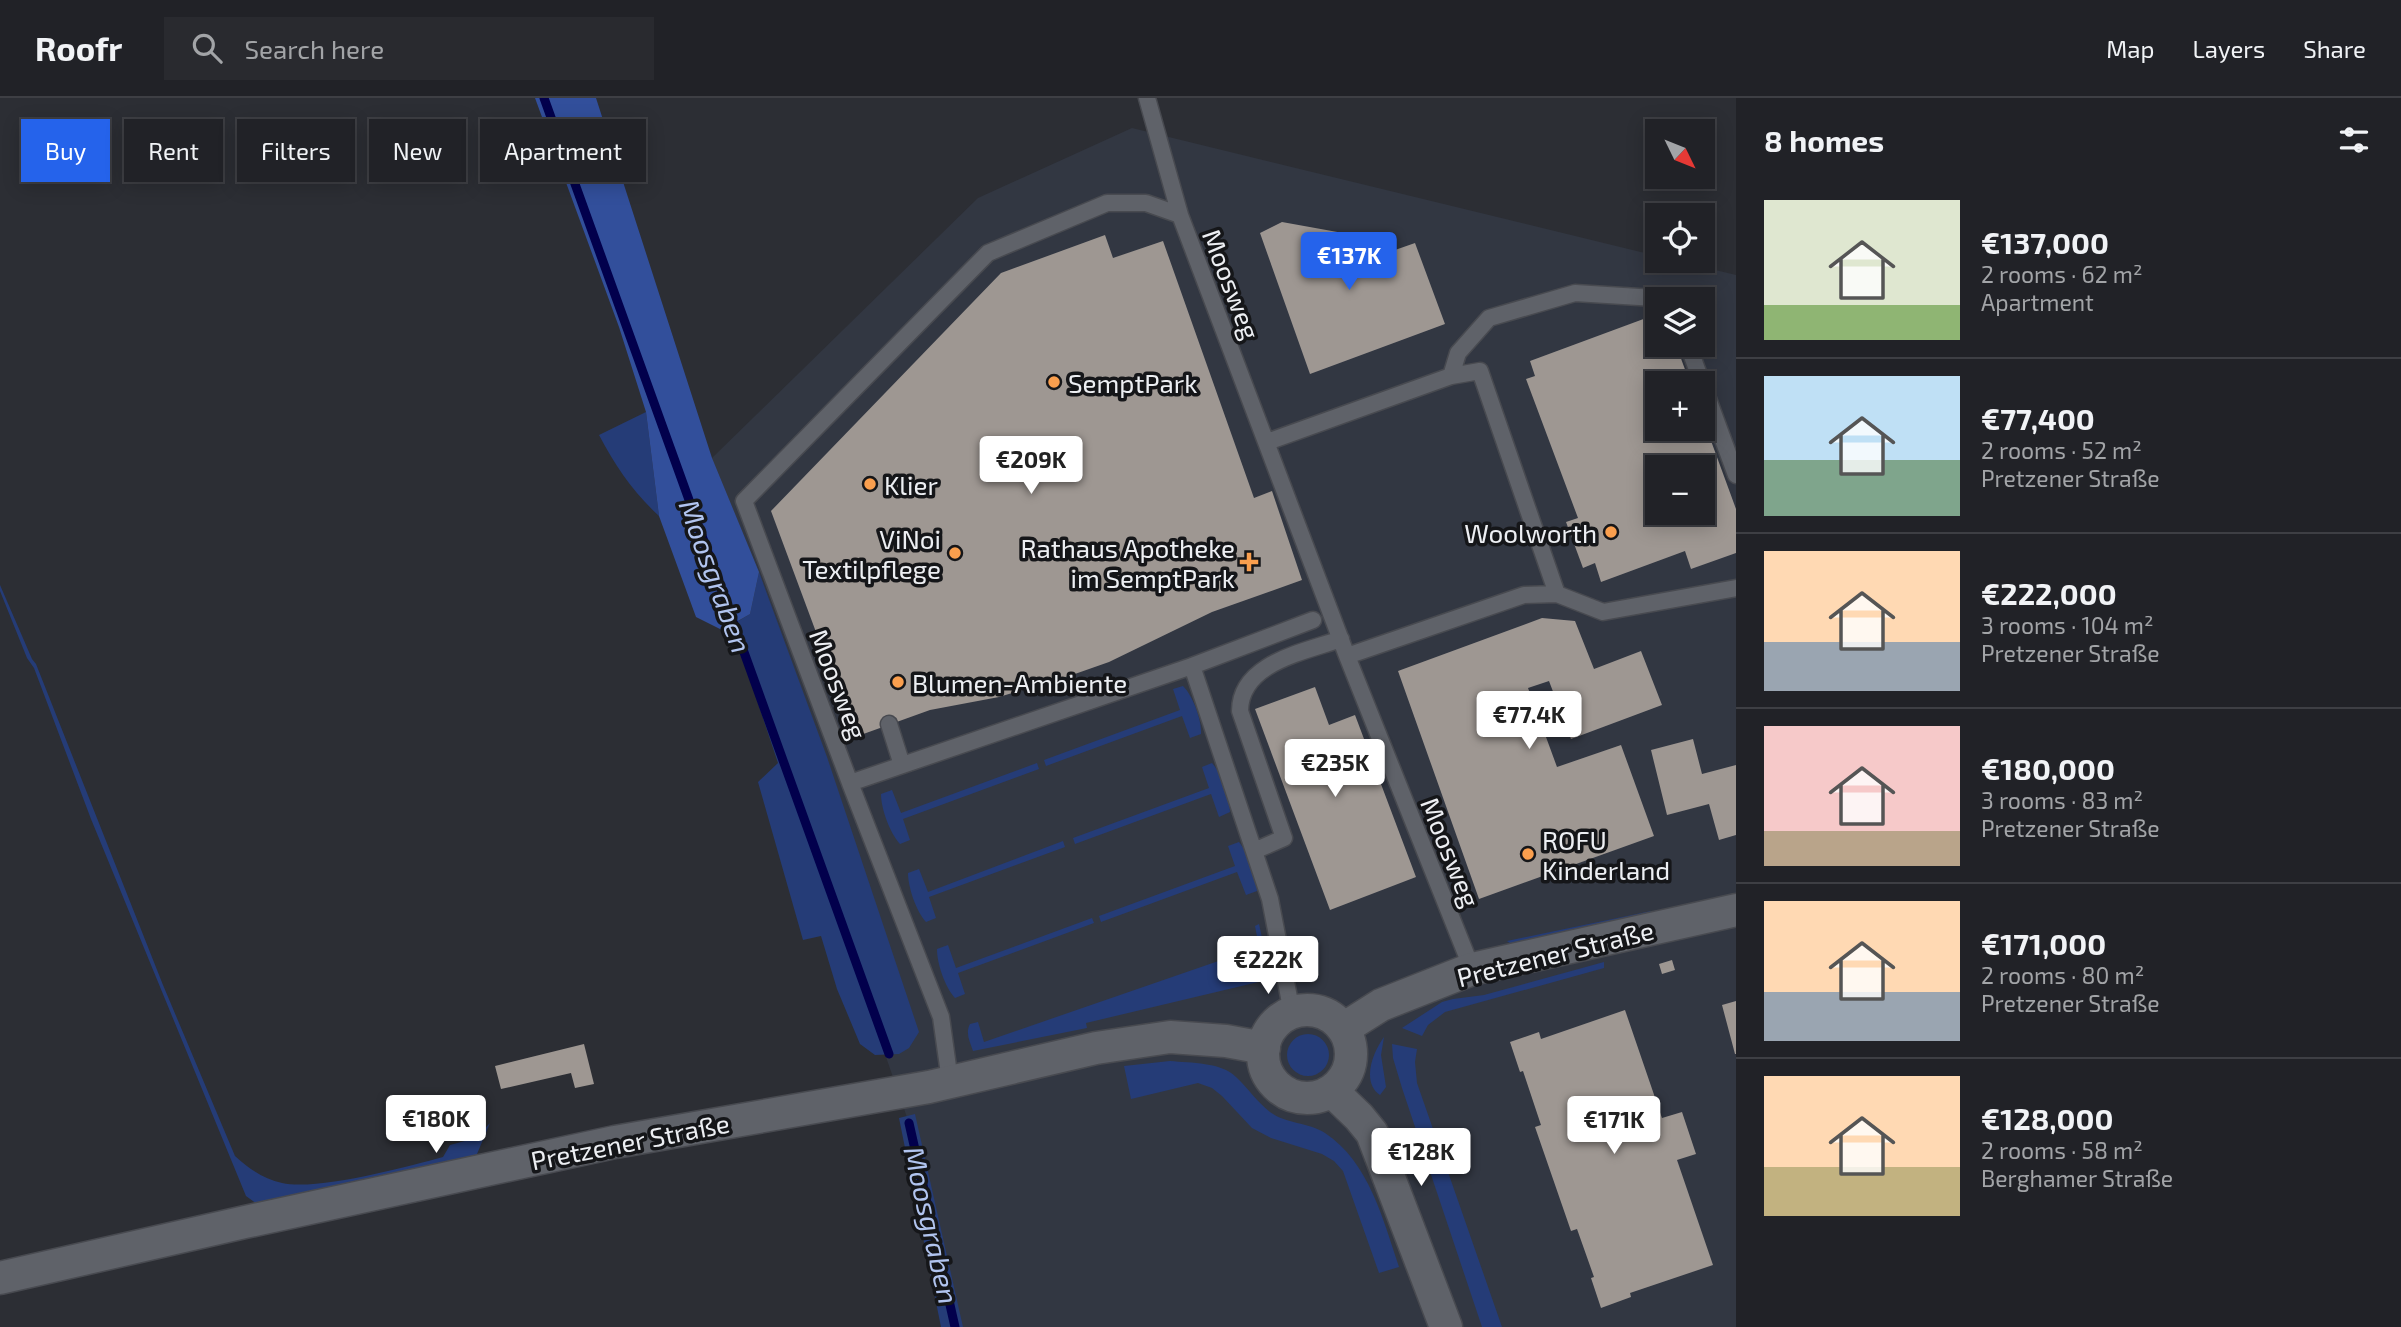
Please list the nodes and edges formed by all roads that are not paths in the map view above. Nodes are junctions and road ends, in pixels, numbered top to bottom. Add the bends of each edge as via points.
1 (1147, 98) edge
2 (1180, 215) junction
3 (1645, 297) edge
4 (1451, 376) junction
5 (1715, 419) edge
6 (1267, 442) junction
7 (1736, 475) edge
8 (1736, 588) edge
9 (1557, 594) junction
10 (1314, 620) dead end
11 (1340, 639) junction
12 (1347, 656) junction
13 (1192, 666) junction
14 (889, 724) dead end
15 (902, 765) junction
16 (850, 783) junction
17 (1254, 851) junction
18 (1736, 910) edge
19 (1472, 969) junction
20 (1292, 1013) junction
21 (1343, 1029) junction
22 (1264, 1048) junction
23 (950, 1081) junction
24 (1332, 1091) junction
25 (0, 1278) edge
26 (1446, 1327) edge

1 - 2 lane
2 - 6 lane, Moosweg
2 - 16 lane, Moosweg via 1146,204 1107,203 988,253 744,501
3 - 4 lane via 1575,293 1489,318 1458,353
4 - 6 lane
4 - 9 lane via 1480,371
5 - 7 lane
6 - 11 lane, Moosweg
8 - 9 lane via 1603,612
9 - 12 lane via 1524,595
10 - 13 lane
11 - 12 lane, Moosweg
11 - 17 lane via 1259,671 1240,699 1240,711 1284,838
12 - 19 lane, Moosweg
13 - 15 lane
13 - 17 lane
14 - 15 lane
15 - 16 lane
16 - 23 lane via 941,1017
17 - 20 lane via 1270,899
18 - 19 street, Pretzener Straße
19 - 21 street, Pretzener Straße via 1381,1005
20 - 21 street via 1324,1014
20 - 22 street via 1270,1030
21 - 24 street via 1350,1047 1349,1067
22 - 23 street, Pretzener Straße via 1170,1037 1096,1048
22 - 24 street via 1269,1077 1284,1091 1312,1098
23 - 25 street, Pretzener Straße via 615,1142
24 - 26 street via 1372,1133

